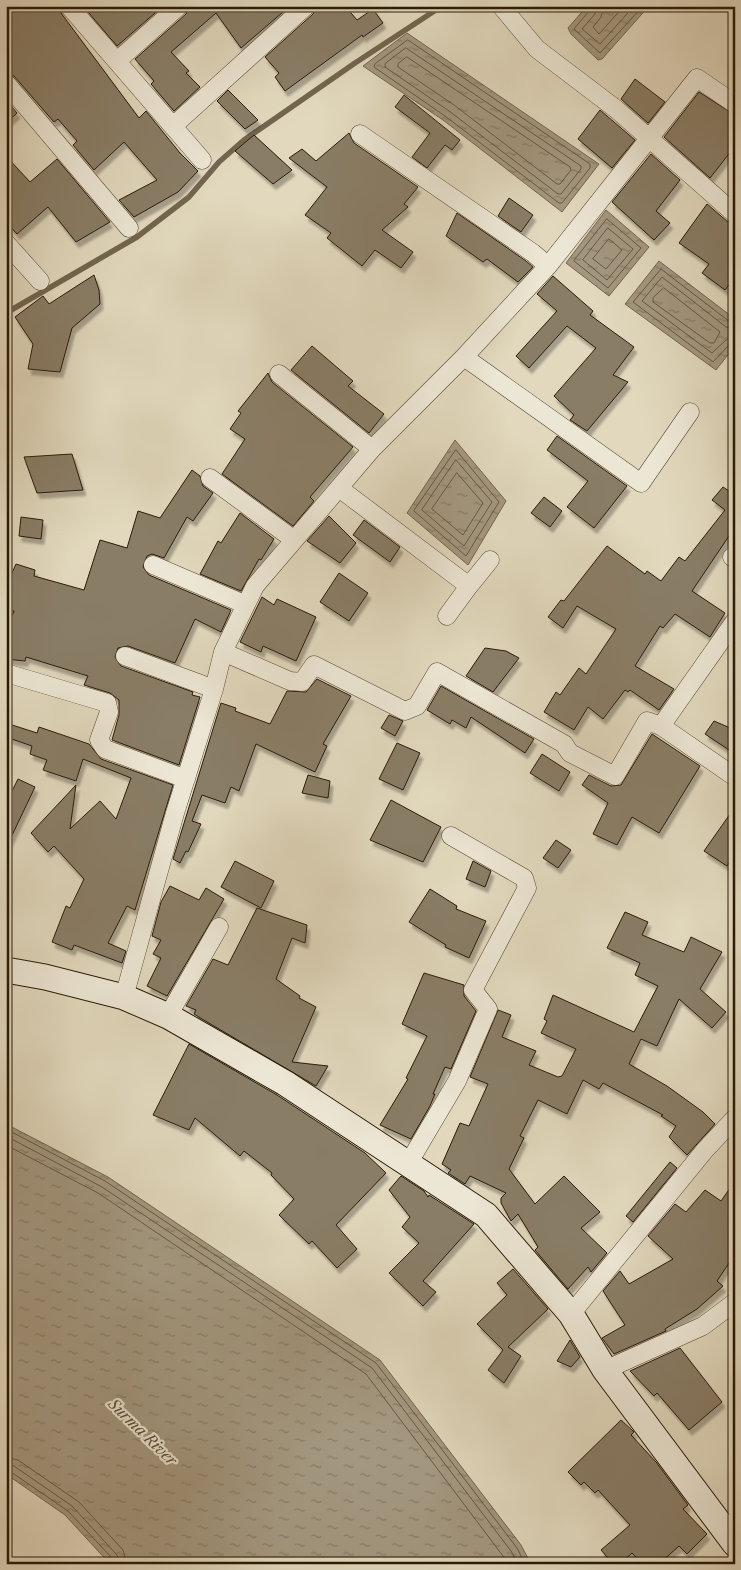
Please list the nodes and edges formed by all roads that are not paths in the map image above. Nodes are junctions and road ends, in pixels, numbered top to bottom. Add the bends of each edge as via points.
1 (69, 6) edge
2 (179, 6) edge
3 (306, 6) edge
4 (501, 6) edge
5 (117, 61) junction
6 (6, 83) edge
7 (735, 104) edge
8 (173, 126) junction
9 (360, 134) dead end
10 (647, 138) junction
11 (202, 160) dead end
12 (735, 214) edge
13 (129, 228) dead end
14 (6, 243) edge
15 (548, 266) junction
16 (40, 282) dead end
17 (464, 357) junction
18 (279, 374) dead end
19 (690, 412) dead end
20 (372, 449) junction
21 (210, 478) dead end
22 (339, 488) junction
23 (293, 539) junction
24 (490, 560) dead end
25 (153, 565) dead end
26 (469, 586) junction
27 (244, 604) junction
28 (448, 616) dead end
29 (735, 621) edge
30 (223, 652) junction
31 (125, 656) dead end
32 (6, 673) edge
33 (214, 690) junction
34 (661, 726) junction
35 (735, 776) edge
36 (186, 779) junction
37 (451, 836) dead end
38 (219, 926) dead end
39 (6, 970) edge
40 (124, 998) junction
41 (168, 1016) junction
42 (735, 1118) edge
43 (408, 1164) junction
44 (735, 1302) edge
45 (571, 1314) junction
46 (605, 1370) junction
47 (735, 1544) edge

1 - 5 street
2 - 5 street
3 - 8 street
4 - 10 street via 537,49 616,108
5 - 8 street
6 - 13 street
7 - 10 street via 696,78
8 - 11 street
9 - 15 street
10 - 12 street
10 - 15 street
14 - 16 street
15 - 17 street
17 - 19 street via 641,483
17 - 20 street
18 - 20 street
20 - 22 street
21 - 23 street
22 - 23 street
22 - 26 street
23 - 27 street via 254,586
24 - 26 street
25 - 27 street
26 - 28 street
27 - 30 street
29 - 34 street
30 - 33 street
30 - 34 street via 290,681 302,682 314,665 406,711 417,706 437,672 564,744 570,753 616,776 647,721
31 - 33 street
32 - 36 street via 107,703 109,712 99,740 106,749
33 - 36 street
34 - 35 street
36 - 40 street
37 - 43 street via 524,878 527,888 473,990 488,1009 457,1082
38 - 41 street
39 - 40 street
40 - 41 street
41 - 43 street via 285,1083
42 - 45 street via 704,1150
43 - 45 street via 486,1215
44 - 46 street via 703,1326
45 - 46 street
46 - 47 street

